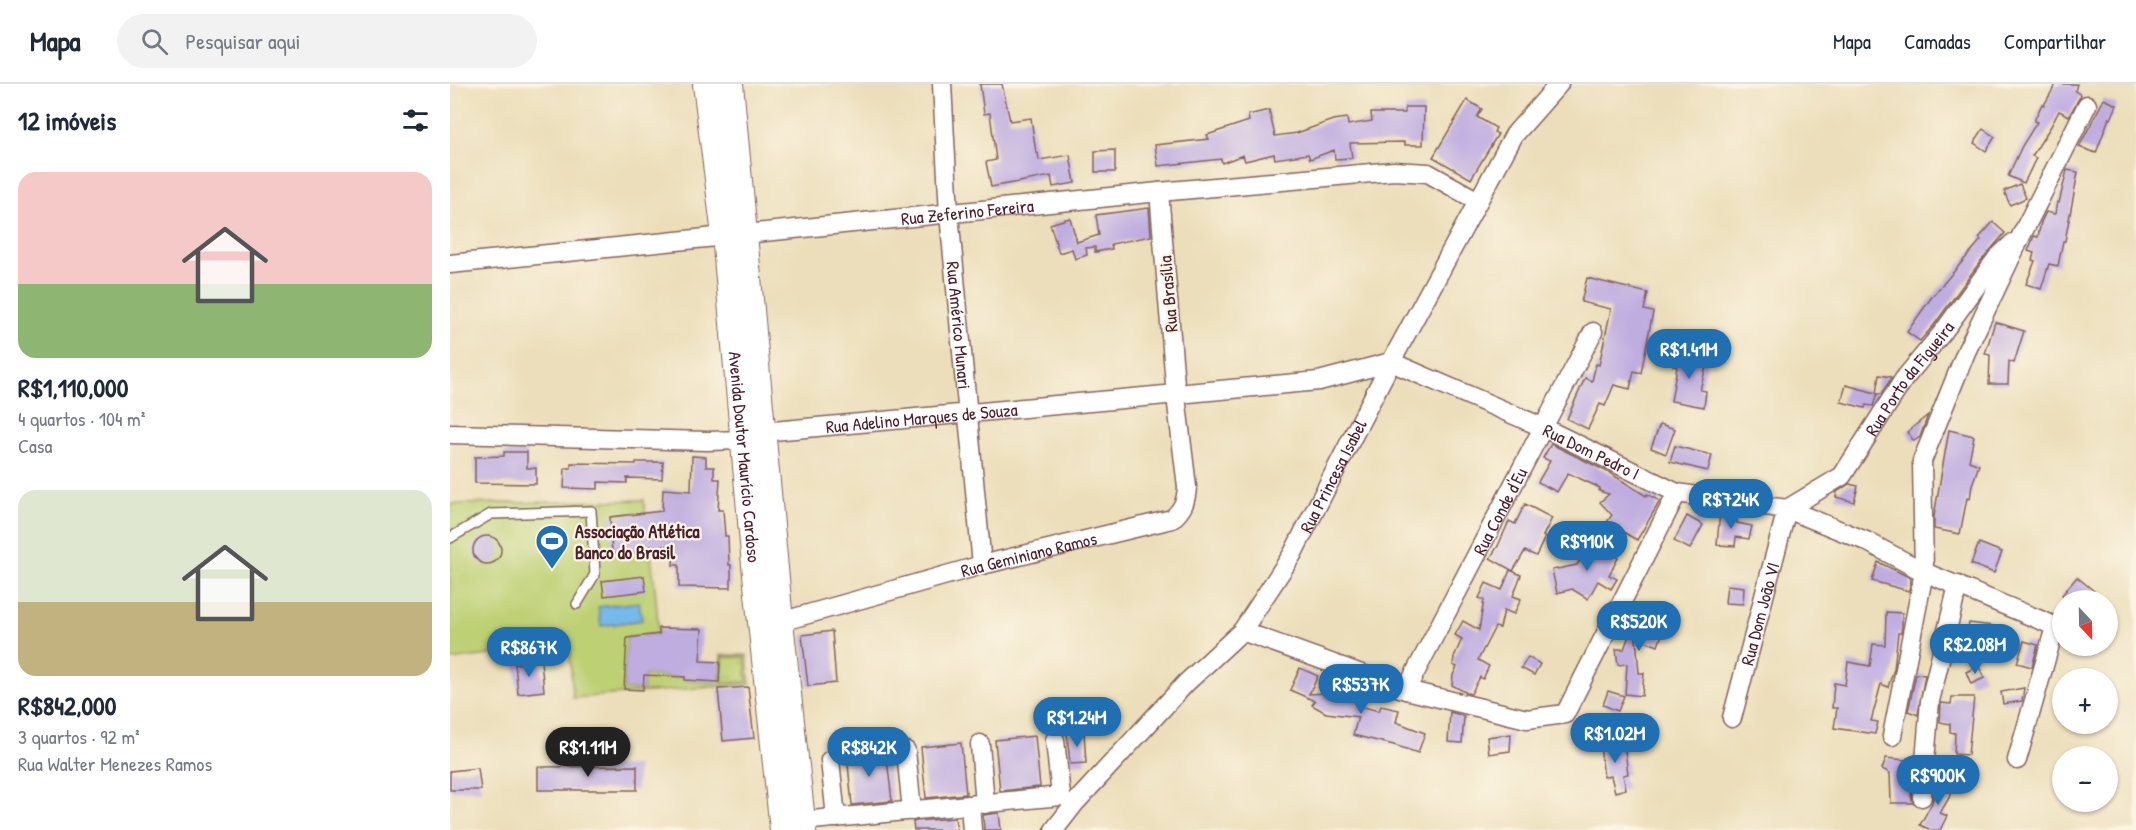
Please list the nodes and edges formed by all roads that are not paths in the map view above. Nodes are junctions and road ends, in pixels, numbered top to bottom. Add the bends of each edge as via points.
1 (706, 84) edge
2 (730, 84) edge
3 (942, 84) edge
4 (1559, 84) edge
5 (2087, 105) dead end
6 (1159, 192) junction
7 (1478, 201) junction
8 (949, 214) junction
9 (735, 234) junction
10 (2021, 236) junction
11 (450, 264) edge
12 (1593, 332) dead end
13 (1392, 362) junction
14 (1176, 396) junction
15 (969, 413) junction
16 (1542, 427) junction
17 (450, 434) edge
18 (753, 436) junction
19 (1677, 494) junction
20 (1787, 509) junction
21 (450, 538) edge
22 (982, 566) junction
23 (1924, 572) junction
24 (1958, 585) junction
25 (577, 604) dead end
26 (770, 623) junction
27 (2052, 625) edge
28 (1242, 630) junction
29 (2052, 650) edge
30 (1406, 690) junction
31 (1732, 718) dead end
32 (1892, 736) dead end
33 (1055, 740) dead end
34 (980, 744) dead end
35 (906, 751) dead end
36 (830, 760) dead end
37 (2017, 760) dead end
38 (1922, 797) dead end
39 (978, 804) junction
40 (836, 818) junction
41 (902, 818) edge
42 (796, 827) edge
43 (972, 830) edge
44 (1054, 830) edge

1 - 9 street, Avenida Doutor Maurício Cardoso
2 - 9 street, Avenida Doutor Maurício Cardoso
3 - 8 street, Rua Américo Munari
4 - 7 street, Rua Princesa Isabel via 1514,135
5 - 10 street, Rua Porto da Figueira
6 - 7 street, Rua Zeferino Fereira via 1394,171 1428,173
6 - 8 street, Rua Zeferino Fereira
6 - 14 street, Rua Brasília
7 - 13 street, Rua Princesa Isabel
8 - 9 street, Rua Zeferino Fereira
8 - 15 street, Rua Américo Munari
9 - 11 street, Rua Zeferino Fereira
9 - 18 street, Avenida Doutor Maurício Cardoso
10 - 20 street, Rua Porto da Figueira via 1997,258 1904,379 1842,476
10 - 23 street, Rua Porto da Figueira via 1966,352 1922,461
12 - 16 street, Rua Conde d'Eu
13 - 14 street, Rua Adelino Marques de Souza via 1319,381
13 - 16 street, Rua Dom Pedro I
13 - 28 street, Rua Princesa Isabel via 1292,555
14 - 15 street, Rua Adelino Marques de Souza
14 - 22 street, Rua Geminiano Ramos via 1187,487 1182,511 1172,519
15 - 18 street, Rua Adelino Marques de Souza
15 - 22 street, Rua Américo Munari
16 - 19 street, Rua Dom Pedro I
16 - 30 street, Rua Conde d'Eu
17 - 18 street, Rua Adelino Marques de Souza via 707,441
18 - 26 street, Avenida Doutor Maurício Cardoso
19 - 20 street, Rua Dom Pedro I
19 - 30 street via 1565,714 1527,719
20 - 23 street, Rua Dom Pedro I via 1866,541
20 - 31 street, Rua Dom João VI
21 - 25 lane via 491,514 591,511 595,574
22 - 26 street, Rua Geminiano Ramos
23 - 24 street, Rua Dom Pedro I
23 - 32 street, Rua Porto da Figueira
24 - 27 street, Rua Dom Pedro I
24 - 38 street via 1930,701
26 - 42 street, Avenida Doutor Maurício Cardoso
28 - 30 street
28 - 44 street, Rua Princesa Isabel via 1186,682
29 - 37 street
33 - 39 street via 1061,796
34 - 39 street
35 - 41 street
36 - 40 street
39 - 41 street
39 - 43 street
40 - 41 street
40 - 42 street

